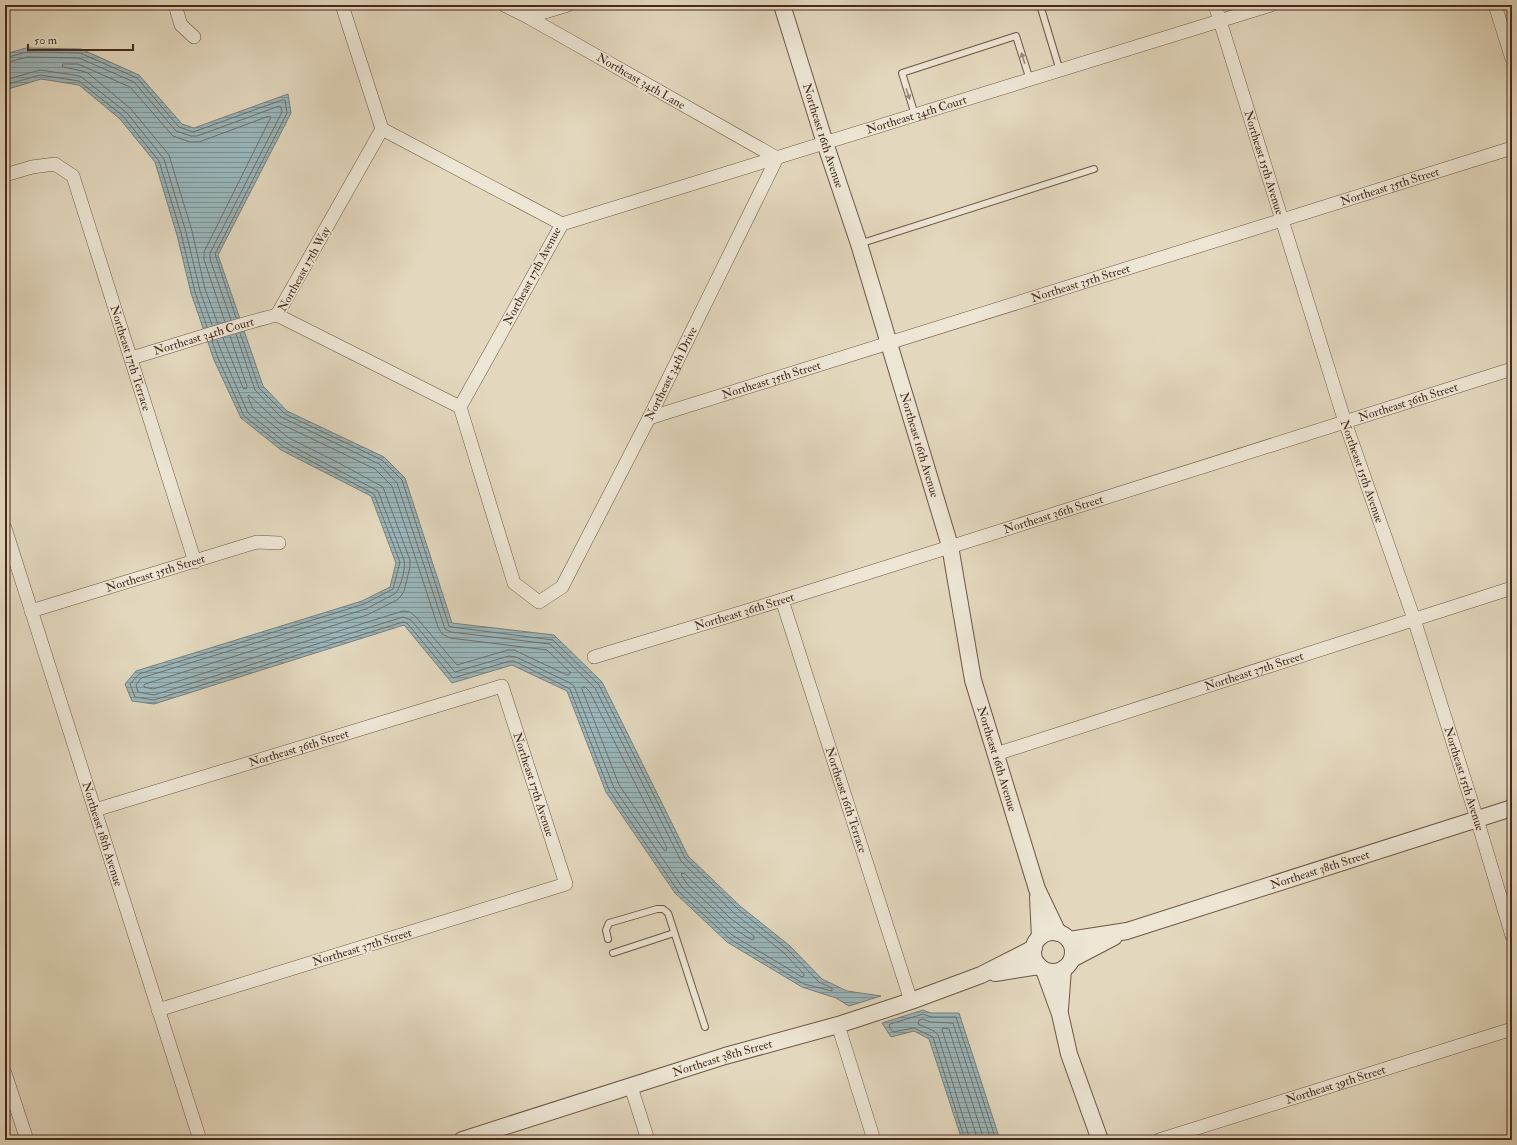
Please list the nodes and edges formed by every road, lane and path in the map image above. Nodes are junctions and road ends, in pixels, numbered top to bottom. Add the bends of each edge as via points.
1 (175, 5) edge
2 (342, 5) edge
3 (504, 5) edge
4 (568, 5) edge
5 (782, 5) edge
6 (1040, 5) edge
7 (1215, 5) edge
8 (1271, 5) edge
9 (1495, 5) edge
10 (528, 17) junction
11 (1220, 21) junction
12 (194, 37) dead end
13 (1512, 59) edge
14 (1060, 71) junction
15 (1030, 80) junction
16 (915, 116) junction
17 (382, 128) junction
18 (825, 143) junction
19 (1512, 148) edge
20 (777, 158) junction
21 (1094, 169) dead end
22 (5, 175) edge
23 (1282, 221) junction
24 (562, 224) junction
25 (859, 244) junction
26 (277, 315) junction
27 (890, 343) junction
28 (131, 358) junction
29 (1512, 369) edge
30 (460, 407) junction
31 (649, 418) junction
32 (1345, 422) junction
33 (5, 528) edge
34 (279, 543) dead end
35 (950, 546) junction
36 (195, 562) junction
37 (1512, 588) edge
38 (782, 600) junction
39 (31, 611) junction
40 (1414, 619) junction
41 (594, 657) dead end
42 (502, 686) joint
43 (996, 754) junction
44 (1512, 808) edge
45 (95, 810) junction
46 (1477, 819) junction
47 (566, 884) joint
48 (1037, 889) junction
49 (1126, 931) junction
50 (674, 933) junction
51 (1064, 936) junction
52 (1512, 936) edge
53 (608, 939) dead end
54 (1037, 943) junction
55 (613, 953) dead end
56 (1067, 964) junction
57 (1042, 968) junction
58 (982, 975) junction
59 (911, 1001) junction
60 (158, 1010) junction
61 (1060, 1014) junction
62 (838, 1025) junction
63 (705, 1027) dead end
64 (1512, 1029) edge
65 (5, 1073) edge
66 (631, 1087) junction
67 (27, 1140) edge
68 (200, 1140) edge
69 (462, 1140) edge
70 (648, 1140) edge
71 (874, 1140) edge
72 (1100, 1140) edge
73 (1159, 1140) edge

1 - 12 street via 181,25
2 - 17 street
3 - 10 street, Northeast 34th Lane
4 - 10 street
5 - 18 street, Northeast 16th Avenue
6 - 14 lane
7 - 11 street, Northeast 15th Avenue
8 - 11 street, Northeast 34th Court
9 - 13 street
10 - 20 street, Northeast 34th Lane
11 - 14 street, Northeast 34th Court
11 - 23 street, Northeast 15th Avenue
14 - 15 street, Northeast 34th Court
15 - 16 street, Northeast 34th Court
15 -> 16 lane via 1016,36 902,73
16 - 18 street, Northeast 34th Court
17 - 24 street, Northeast 17th Avenue
17 - 26 street, Northeast 17th Way
18 - 20 street, Northeast 34th Court
18 - 25 street, Northeast 16th Avenue
19 - 23 street, Northeast 35th Street
20 - 24 street, Northeast 34th Court
20 - 31 street, Northeast 34th Drive
21 - 25 lane
22 - 28 street, Northeast 17th Terrace via 32,167 55,164 73,176
23 - 27 street, Northeast 35th Street
23 - 32 street, Northeast 15th Avenue
24 - 30 street, Northeast 17th Avenue
25 - 27 street, Northeast 16th Avenue
26 - 28 street, Northeast 34th Court
26 - 30 street, Northeast 17th Way
27 - 31 street, Northeast 35th Street
27 - 35 street, Northeast 16th Avenue
28 - 36 street, Northeast 17th Terrace
29 - 32 street, Northeast 36th Street
30 - 31 street, Northeast 34th Drive via 514,583 539,602 562,587
32 - 35 street, Northeast 36th Street
32 - 40 street, Northeast 15th Avenue
33 - 39 street, Northeast 18th Avenue
34 - 36 street, Northeast 35th Street via 257,542
35 - 38 street, Northeast 36th Street
35 - 43 street, Northeast 16th Avenue via 973,680
36 - 39 street, Northeast 35th Street
37 - 40 street, Northeast 37th Street
38 - 41 street, Northeast 36th Street
38 - 59 street, Northeast 16th Terrace
39 - 45 street, Northeast 18th Avenue
40 - 43 street, Northeast 37th Street
40 - 46 street, Northeast 15th Avenue
42 - 45 street, Northeast 36th Street
42 - 47 street, Northeast 17th Avenue
43 - 48 street, Northeast 16th Avenue
44 - 46 street, Northeast 38th Street
45 - 60 street, Northeast 18th Avenue
46 - 49 street, Northeast 38th Street
46 - 52 street, Northeast 15th Avenue
47 - 60 street, Northeast 37th Street
48 - 51 street, Northeast 16th Avenue
48 - 54 street, Northeast 16th Avenue
49 - 51 street, Northeast 38th Street
49 - 56 street, Northeast 38th Street
50 - 53 lane via 668,913 663,909 657,909 609,923 606,930
50 - 55 lane
50 - 63 lane
51 - 54 street via 1052,932
51 - 56 street via 1073,952
54 - 57 street via 1035,961
54 - 58 street, Northeast 38th Street
56 - 57 street via 1057,971
56 - 61 street
57 - 58 street, Northeast 38th Street
57 - 61 street
58 - 59 street, Northeast 38th Street
59 - 62 street, Northeast 38th Street
60 - 68 street, Northeast 18th Avenue
61 - 72 street via 1069,1054
62 - 66 street, Northeast 38th Street via 725,1056
62 - 71 street
64 - 73 street, Northeast 39th Street
65 - 67 street
66 - 69 street, Northeast 38th Street
66 - 70 street

